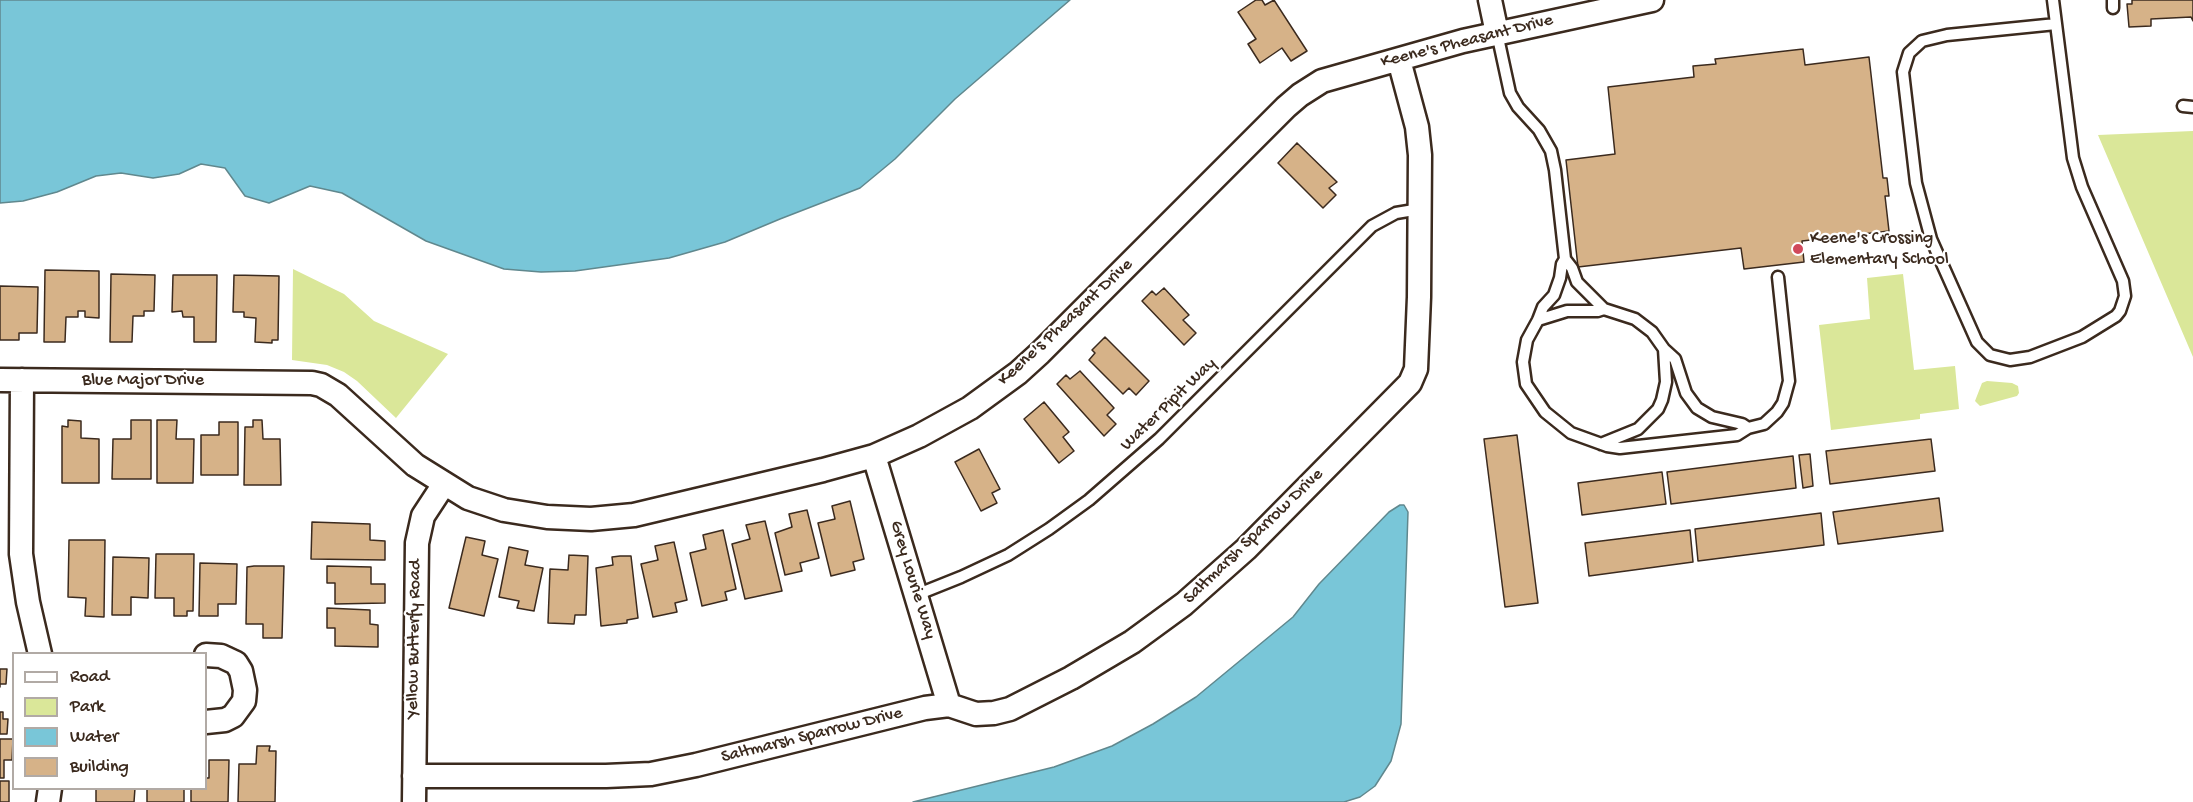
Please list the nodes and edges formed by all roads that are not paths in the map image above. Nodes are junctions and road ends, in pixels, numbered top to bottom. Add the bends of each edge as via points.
1 (1490, 0) edge
2 (1652, 0) edge
3 (2054, 0) edge
4 (2056, 24) junction
5 (1497, 33) junction
6 (1399, 60) junction
7 (1420, 209) junction
8 (1565, 259) junction
9 (1778, 277) dead end
10 (1604, 309) junction
11 (1538, 321) junction
12 (1664, 349) junction
13 (11, 380) edge
14 (286, 381) joint
15 (1748, 428) junction
16 (1601, 444) junction
17 (874, 456) junction
18 (444, 484) junction
19 (916, 595) junction
20 (40, 652) edge
21 (207, 655) edge
22 (949, 705) junction
23 (207, 722) edge
24 (414, 776) junction
25 (414, 802) edge

1 - 5 street
2 - 5 street, Keene's Pheasant Drive
3 - 4 lane
4 - 4 lane via 2077,173 2125,296 2121,311 2082,337 2030,357 2010,360 1990,355 1977,342 1931,239 1916,183 1903,81 1905,63 1922,40
5 - 6 street, Keene's Pheasant Drive
5 - 8 lane via 1510,93 1544,136 1554,160
6 - 7 street, Saltmarsh Sparrow Drive via 1419,142
6 - 17 street, Keene's Pheasant Drive via 1335,76 1300,95 1018,372 970,408
7 - 19 lane, Water Pipit Way via 1396,213 1372,226 1153,445 1089,500 1008,555
7 - 22 street, Saltmarsh Sparrow Drive via 1417,354 1410,383 1246,549 1184,604 1132,642 1010,709 976,714
8 - 10 lane via 1582,289
8 - 11 lane via 1554,295 1543,307
9 - 15 lane via 1787,393 1772,418
10 - 11 lane via 1567,311
10 - 12 lane via 1635,319 1652,332
11 - 16 lane via 1527,340 1523,362 1531,394 1563,428
12 - 15 lane via 1675,359 1682,385 1698,408 1712,417
12 - 16 lane via 1666,382 1658,409 1638,429
13 - 14 street, Blue Major Drive
13 - 20 street via 21,554
14 - 18 street, Keene's Pheasant Drive via 330,389 400,452
15 - 16 lane via 1737,435 1620,448
17 - 18 street, Keene's Pheasant Drive via 612,518 524,514 468,498
17 - 19 street, Grey Lourie Way
18 - 24 street, Yellow Butterfy Road via 423,516 417,543
19 - 22 street, Grey Lourie Way
21 - 23 street via 236,663 245,690 244,700 233,716
22 - 24 street, Saltmarsh Sparrow Drive via 651,774
24 - 25 street, Yellow Butterfy Road

